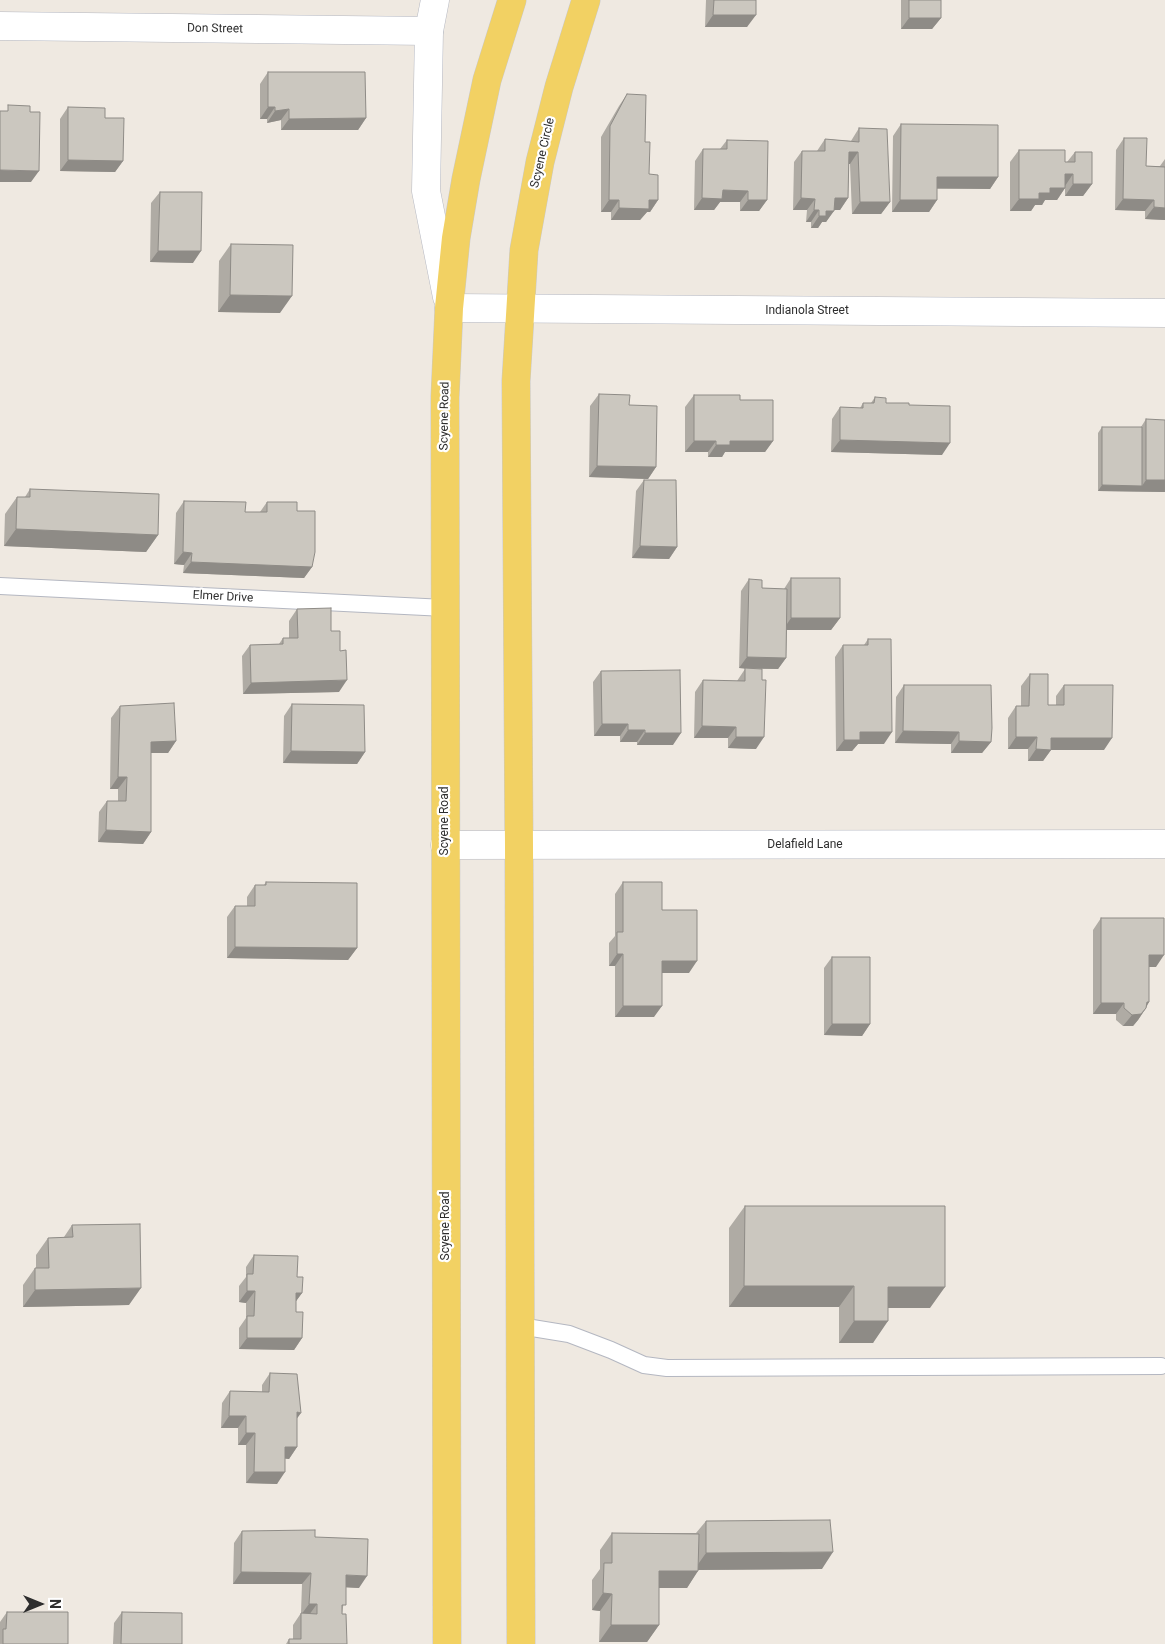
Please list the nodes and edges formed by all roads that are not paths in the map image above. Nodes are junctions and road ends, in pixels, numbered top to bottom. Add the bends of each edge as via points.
1 (435, 0) edge
2 (512, 0) edge
3 (586, 0) edge
4 (0, 26) edge
5 (429, 31) junction
6 (450, 308) junction
7 (519, 310) junction
8 (1165, 313) edge
9 (0, 586) edge
10 (445, 608) junction
11 (1165, 844) edge
12 (445, 845) junction
13 (519, 846) junction
14 (520, 1326) junction
15 (1161, 1366) dead end
16 (447, 1644) edge
17 (521, 1644) edge

1 - 5 street, Scyene Road
2 - 6 main road via 478,115 456,238
3 - 7 main road, Scyene Circle via 540,162 524,250
4 - 5 street, Don Street
5 - 6 street, Scyene Road via 426,191
6 - 7 street, Indianola Street
6 - 10 main road, Scyene Road via 444,397
7 - 8 street, Indianola Street
7 - 13 main road via 516,391
9 - 10 lane, Elmer Drive
10 - 12 main road, Scyene Road
11 - 13 street, Delafield Lane
12 - 13 street, Delafield Lane
12 - 16 main road, Scyene Road
13 - 14 main road
14 - 15 lane via 569,1334 644,1365 667,1368
14 - 17 main road

